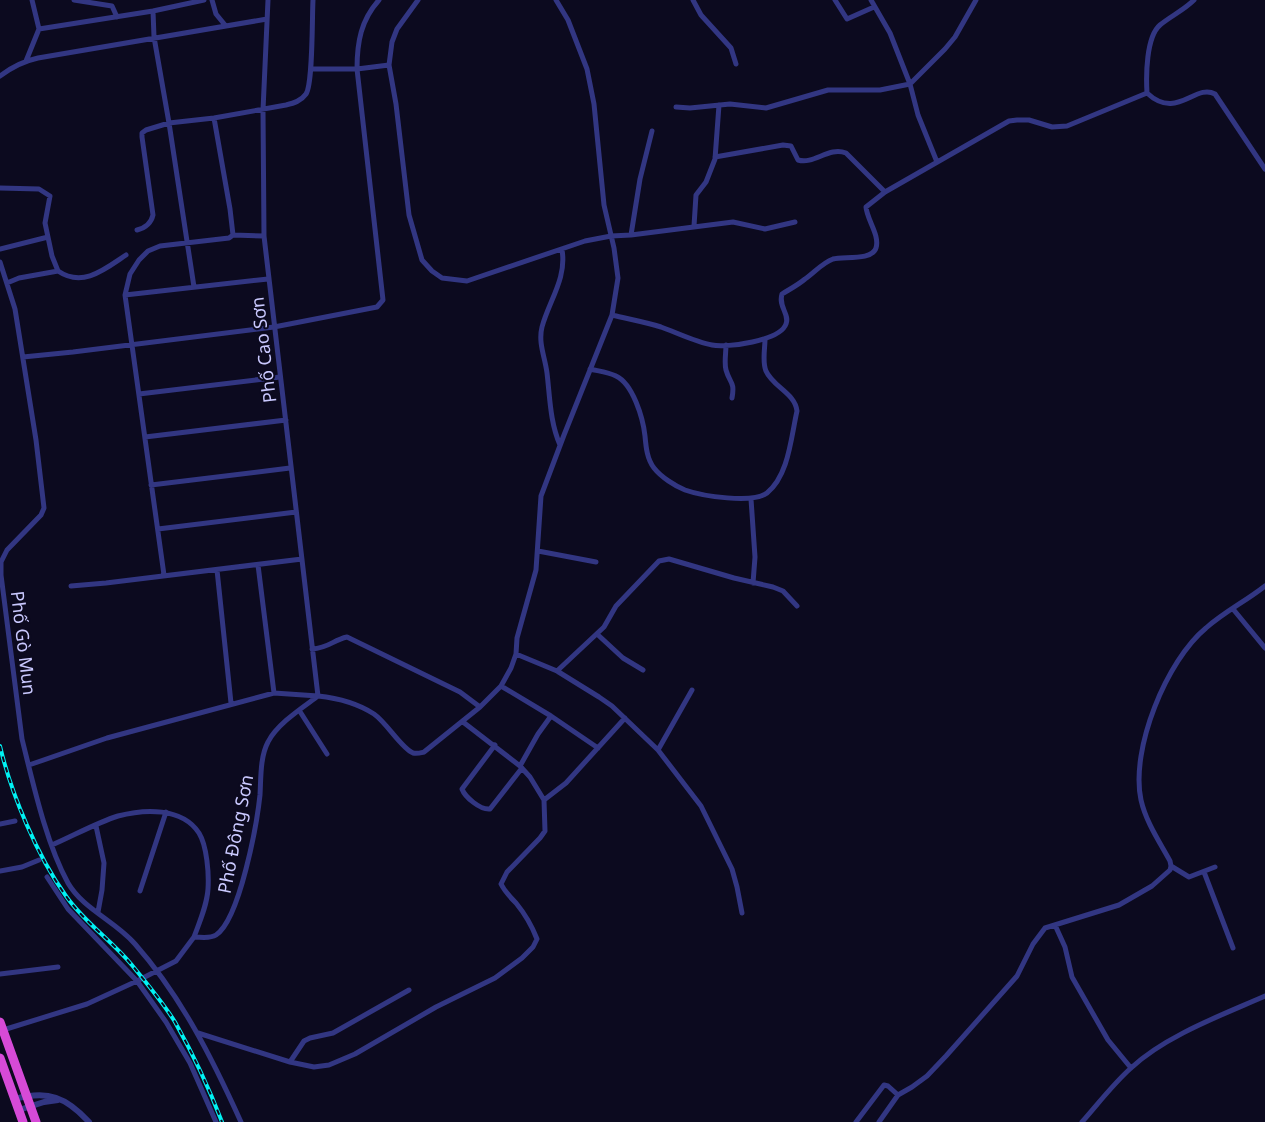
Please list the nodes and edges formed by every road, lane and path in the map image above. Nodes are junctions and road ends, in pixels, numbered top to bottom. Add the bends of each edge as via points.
1 (32, 0) edge
2 (74, 0) edge
3 (204, 0) edge
4 (212, 0) edge
5 (268, 0) edge
6 (312, 0) edge
7 (379, 0) edge
8 (418, 0) edge
9 (556, 0) edge
10 (693, 0) edge
11 (834, 0) edge
12 (871, 0) edge
13 (976, 0) edge
14 (1194, 0) edge
15 (874, 7) junction
16 (153, 10) junction
17 (117, 17) junction
18 (267, 19) junction
19 (225, 25) junction
20 (39, 29) junction
21 (154, 37) junction
22 (26, 61) junction
23 (736, 64) dead end
24 (389, 65) junction
25 (310, 69) junction
26 (357, 69) junction
27 (0, 76) edge
28 (910, 84) junction
29 (1147, 92) junction
30 (719, 105) junction
31 (676, 108) dead end
32 (263, 110) junction
33 (214, 118) junction
34 (169, 123) junction
35 (652, 131) dead end
36 (716, 157) junction
37 (937, 162) junction
38 (1265, 169) edge
39 (0, 188) edge
40 (886, 192) junction
41 (795, 222) dead end
42 (694, 226) junction
43 (137, 230) dead end
44 (233, 235) junction
45 (631, 235) junction
46 (264, 236) junction
47 (611, 236) junction
48 (48, 238) junction
49 (188, 243) junction
50 (0, 249) edge
51 (562, 250) junction
52 (126, 255) dead end
53 (0, 262) edge
54 (58, 270) junction
55 (268, 279) junction
56 (7, 282) junction
57 (194, 287) junction
58 (125, 295) junction
59 (612, 315) junction
60 (274, 327) junction
61 (766, 339) junction
62 (132, 345) junction
63 (726, 345) junction
64 (23, 357) junction
65 (590, 369) junction
66 (280, 377) junction
67 (139, 394) junction
68 (732, 398) dead end
69 (286, 420) junction
70 (144, 438) junction
71 (560, 445) junction
72 (290, 468) junction
73 (151, 485) junction
74 (751, 499) junction
75 (296, 512) junction
76 (158, 529) junction
77 (538, 550) junction
78 (302, 559) junction
79 (596, 562) dead end
80 (258, 564) junction
81 (217, 570) junction
82 (164, 575) junction
83 (753, 583) junction
84 (71, 586) dead end
85 (1265, 586) edge
86 (797, 606) dead end
87 (1233, 608) junction
88 (597, 634) junction
89 (1265, 648) edge
90 (312, 649) junction
91 (516, 654) junction
92 (643, 670) dead end
93 (557, 671) junction
94 (500, 686) junction
95 (692, 690) dead end
96 (274, 692) junction
97 (318, 696) junction
98 (231, 703) junction
99 (480, 707) junction
100 (299, 710) junction
101 (551, 716) junction
102 (625, 718) junction
103 (463, 722) junction
104 (495, 745) junction
105 (598, 748) junction
106 (658, 750) junction
107 (328, 754) dead end
108 (28, 765) junction
109 (521, 767) junction
110 (544, 800) junction
111 (166, 812) junction
112 (15, 821) dead end
113 (0, 824) edge
114 (96, 826) junction
115 (52, 845) junction
116 (39, 860) dead end
117 (1171, 866) junction
118 (1215, 867) dead end
119 (0, 871) edge
120 (1204, 872) junction
121 (47, 876) dead end
122 (140, 891) dead end
123 (98, 912) junction
124 (742, 913) dead end
125 (1055, 925) junction
126 (194, 937) junction
127 (1232, 948) dead end
128 (58, 967) dead end
129 (157, 971) junction
130 (0, 974) edge
131 (137, 981) junction
132 (409, 990) dead end
133 (1265, 996) edge
134 (1, 1026) edge
135 (198, 1033) junction
136 (0, 1058) edge
137 (290, 1062) junction
138 (1131, 1068) junction
139 (898, 1095) junction
140 (26, 1096) junction
141 (15, 1099) junction
142 (60, 1100) junction
143 (30, 1106) junction
144 (19, 1110) junction
145 (23, 1122) edge
146 (36, 1122) edge
147 (89, 1122) edge
148 (216, 1122) edge
149 (241, 1122) edge
150 (856, 1122) edge
151 (880, 1122) edge
152 (1082, 1122) edge

1 - 20 street
2 - 17 street via 112,6
3 - 16 street
4 - 19 street via 216,14
5 - 18 street, Phố Cao Sơn
6 - 25 street
7 - 26 street via 361,30
8 - 24 street via 397,29
9 - 47 street via 568,20 587,69 594,104 604,205
10 - 23 street via 701,15 731,48
11 - 15 street via 847,19
12 - 15 street
13 - 28 street via 950,43
14 - 29 street via 1156,30 1151,42
15 - 28 street via 890,33
16 - 17 street
16 - 21 street
17 - 20 street
18 - 19 street
18 - 32 street, Phố Cao Sơn
19 - 21 street
20 - 22 street
21 - 22 street
21 - 34 street
22 - 27 street
24 - 26 street
24 - 51 street via 409,215 422,260 432,271 442,278 467,281
25 - 26 street
25 - 32 street via 305,96 296,103
26 - 60 street via 383,300 377,308
28 - 30 street via 880,90 828,90 766,108
28 - 37 street via 918,115
29 - 37 street via 1067,126 1052,127 1029,120 1009,122
29 - 38 street via 1167,104 1205,92 1215,94
30 - 31 street
30 - 36 street
32 - 33 street
32 - 46 street, Phố Cao Sơn
33 - 34 street
33 - 44 street
34 - 43 street via 142,133 153,215 145,228
34 - 49 street
35 - 45 street
36 - 40 street via 782,145 791,146 798,160 804,161 842,152
36 - 42 street via 706,182 696,195
37 - 40 street
39 - 48 street via 39,189 50,196 45,223
40 - 61 street via 866,208 876,249 873,253 833,259 782,294 780,300 786,324
41 - 42 street via 765,229 732,222
42 - 45 street
44 - 46 street
44 - 49 street
45 - 47 street
46 - 55 street, Phố Cao Sơn
47 - 51 street
47 - 59 street via 618,278
48 - 50 street
48 - 54 street
49 - 57 street
49 - 58 street via 160,246 148,252 130,274
51 - 71 street via 559,284 540,337 553,423
52 - 54 street via 94,276 74,278
53 - 56 street, Phố Gò Mun
54 - 56 street
55 - 57 street
55 - 60 street, Phố Cao Sơn
56 - 64 street, Phố Gò Mun via 16,309
57 - 58 street
58 - 62 street
59 - 63 street via 658,326 711,345
59 - 65 street
60 - 62 street
60 - 66 street, Phố Cao Sơn
61 - 63 street
61 - 74 street via 765,369 773,382 792,399 797,411 780,475 768,492
62 - 64 street
62 - 67 street
63 - 68 street via 725,367 733,383
64 - 108 street, Phố Gò Mun via 44,508 7,550 1,568
65 - 71 street
65 - 74 street via 615,375 625,382 644,428 648,456 654,469 666,479 684,490 700,494
66 - 67 street
66 - 69 street, Phố Cao Sơn
67 - 70 street
69 - 70 street
69 - 72 street, Phố Cao Sơn
70 - 73 street
71 - 77 street via 541,496
72 - 73 street
72 - 75 street, Phố Cao Sơn
73 - 76 street
74 - 83 street via 755,557
75 - 76 street
75 - 78 street, Phố Cao Sơn
76 - 82 street
77 - 79 street
77 - 91 street via 532,587 516,638
78 - 80 street
78 - 90 street, Phố Cao Sơn
80 - 81 street
80 - 96 street
81 - 82 street
81 - 98 street
82 - 84 street
83 - 86 street via 783,591
83 - 88 street via 664,559 616,606
85 - 87 street
87 - 89 street
87 - 117 street via 1192,642 1168,676 1151,713 1140,763 1140,792 1148,821
88 - 92 street via 623,658
88 - 93 street
90 - 97 street, Phố Cao Sơn
90 - 99 street via 328,647 339,638 347,637 460,692
91 - 93 street
91 - 94 street
93 - 102 street
94 - 99 street
94 - 101 street
95 - 106 street
96 - 97 street
96 - 98 street
97 - 100 street, Phố Đông Sơn
97 - 103 street via 368,711 387,726 406,748 418,754
98 - 108 street via 107,738
99 - 103 street
100 - 107 street
100 - 126 street, Phố Đông Sơn via 268,742 247,863 236,904 215,936
101 - 105 street
101 - 109 street
102 - 105 street
102 - 106 street
103 - 104 street
104 - 109 street
104 - 109 street via 462,788 469,798 490,810
105 - 110 street via 566,783
106 - 124 street via 701,806 732,869
108 - 115 street, Phố Gò Mun
109 - 110 street
110 - 137 street via 545,831 507,872 501,884 534,929 537,939 533,947 495,978 436,1007 355,1054 314,1068
111 - 114 street via 140,812
111 - 122 street
111 - 126 street via 186,820 199,833 206,856 208,889
112 - 113 street
114 - 115 street
114 - 123 street via 104,863
115 - 123 street, Phố Gò Mun via 68,883 79,898
116 - 119 street
117 - 120 street via 1189,877
117 - 125 street via 1152,886 1119,905
118 - 120 street
120 - 127 street
121 - 131 street via 68,909
123 - 129 street, Phố Gò Mun via 133,941
125 - 138 street via 1072,977 1108,1040
125 - 139 street via 1039,934 1017,976 946,1056 920,1082
126 - 129 street via 176,961
128 - 130 street
129 - 131 street
129 - 135 street, Phố Gò Mun
131 - 134 street via 87,1004
131 - 148 street via 190,1063
132 - 137 street via 333,1033 304,1040
133 - 138 street via 1185,1031
134 - 140 highway
135 - 137 street
135 - 149 street, Phố Gò Mun
136 - 141 highway
138 - 152 street
139 - 150 street via 884,1085
139 - 151 street
140 - 141 street
140 - 142 street via 47,1094
140 - 143 highway
141 - 144 highway
142 - 143 street
142 - 147 street via 71,1105
143 - 144 street
143 - 146 highway
144 - 145 highway

